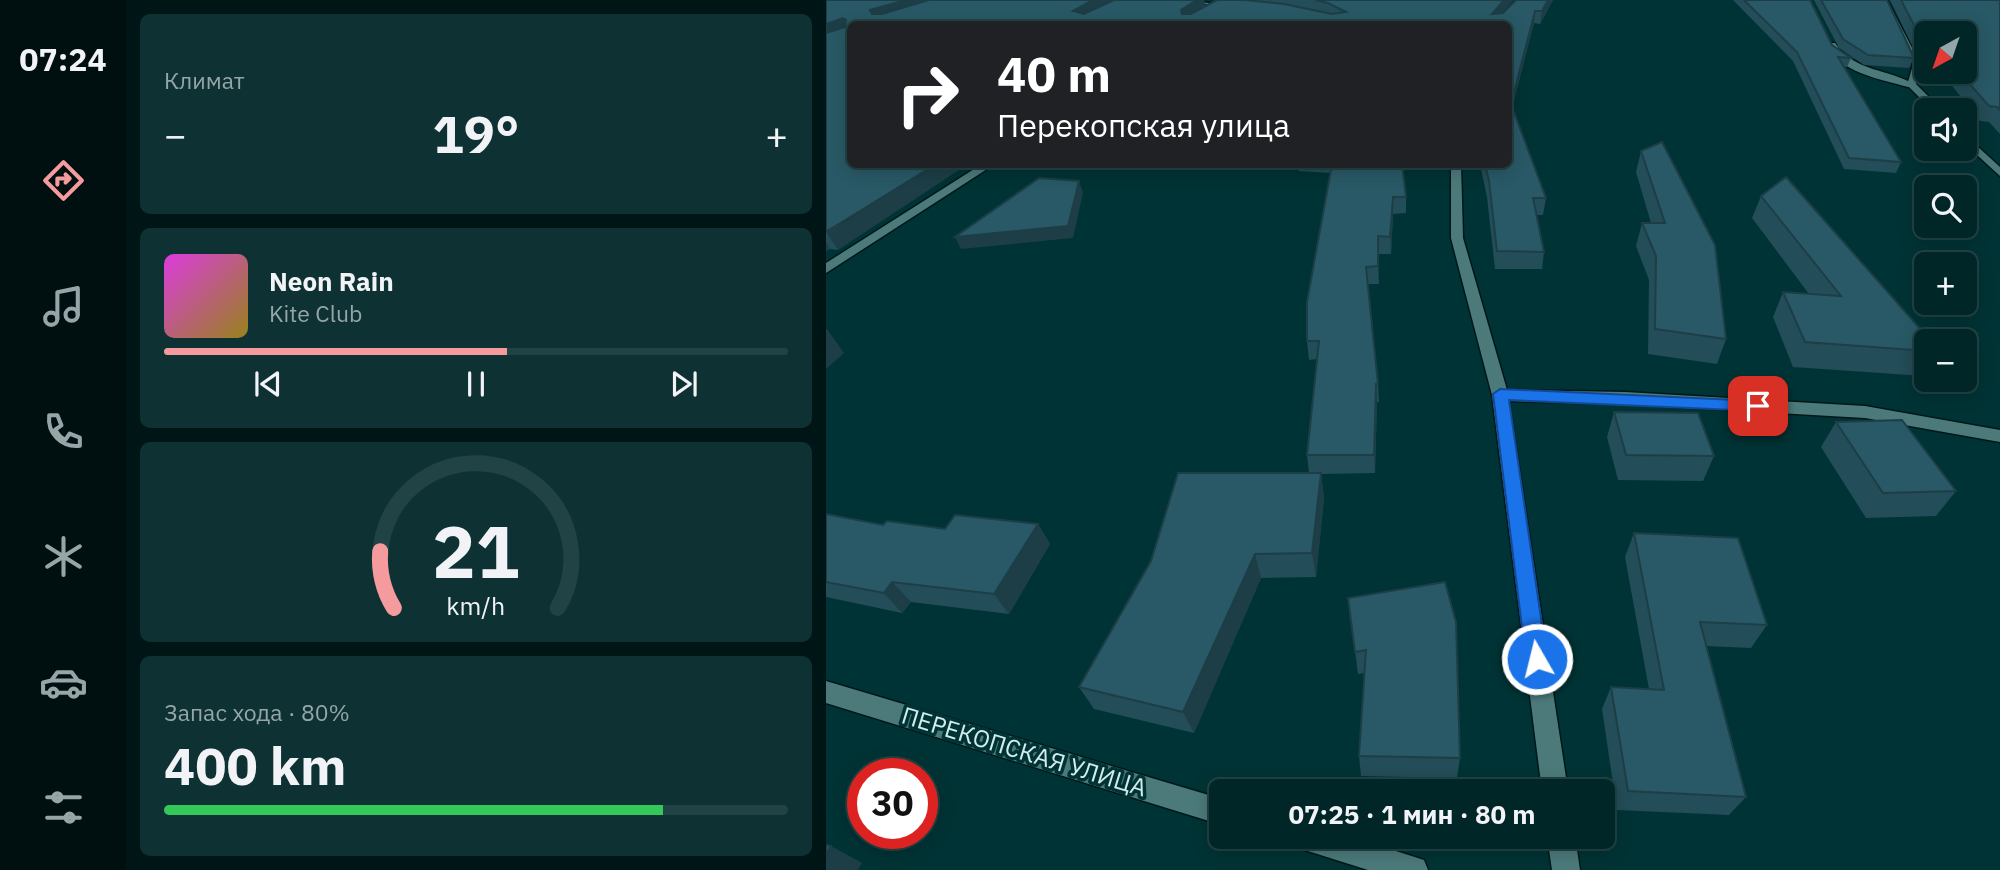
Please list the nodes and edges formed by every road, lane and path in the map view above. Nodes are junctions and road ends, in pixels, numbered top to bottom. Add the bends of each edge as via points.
1 (1169, 0) edge
2 (1884, 0) edge
3 (1222, 4) junction
4 (1248, 7) edge
5 (1211, 11) edge
6 (1824, 31) edge
7 (1911, 85) junction
8 (1925, 98) edge
9 (1977, 150) edge
10 (984, 168) edge
11 (1456, 168) edge
12 (2000, 173) edge
13 (826, 270) edge
14 (1500, 394) junction
15 (2000, 436) edge
16 (826, 692) edge
17 (1553, 779) edge
18 (1209, 808) edge
19 (1345, 849) edge
20 (1564, 849) edge
21 (1414, 870) edge
22 (1566, 870) edge

1 - 3 street
2 - 7 street via 1917,65
3 - 4 street
3 - 5 street
6 - 7 street via 1835,51 1860,69
7 - 8 street
9 - 12 street
10 - 13 street
11 - 14 street via 1457,238
14 - 15 street via 1865,412
14 - 17 street
16 - 18 street, ПЕРЕКОПСКАЯ УЛИЦА
19 - 21 street
20 - 22 street

